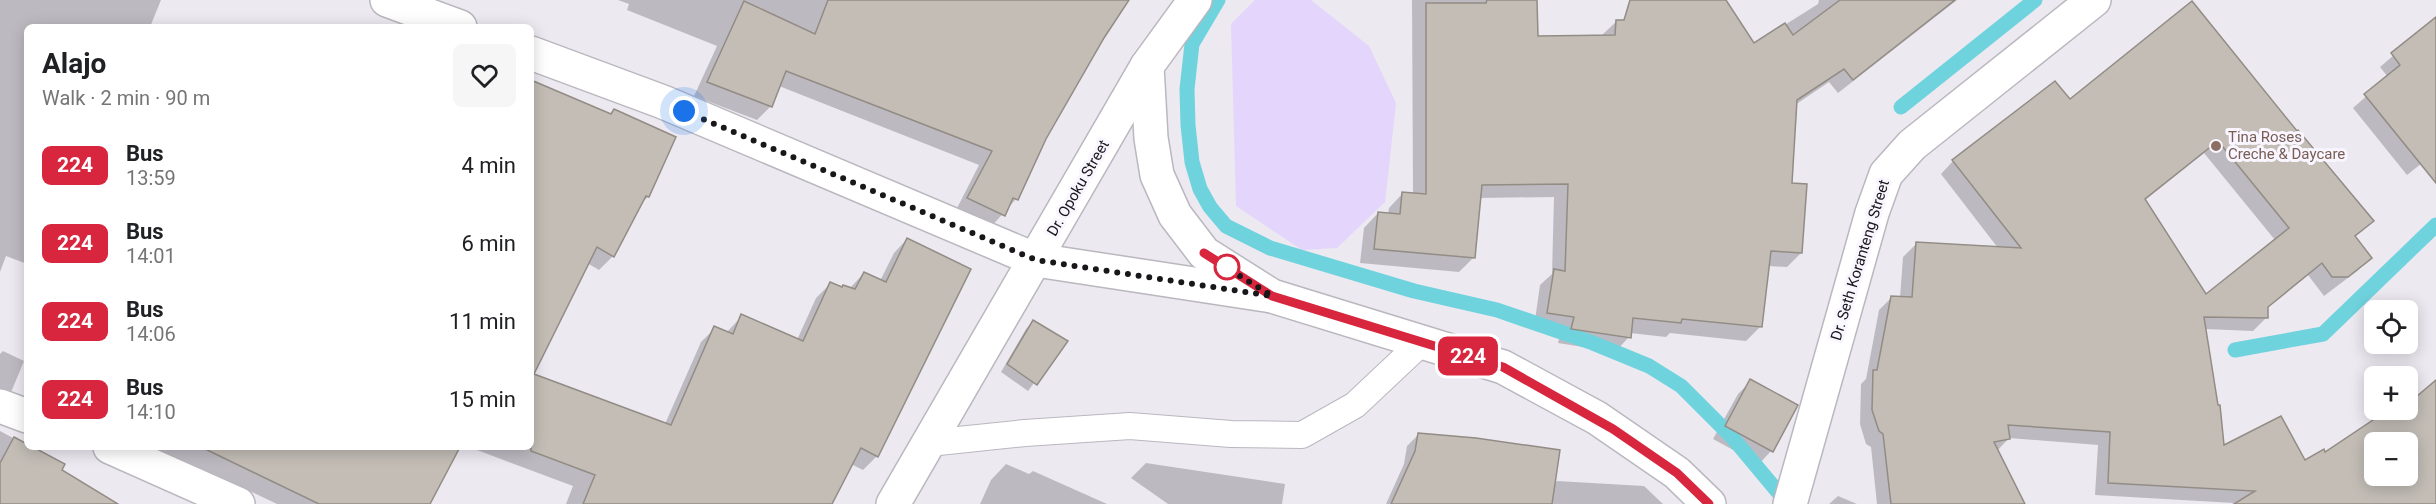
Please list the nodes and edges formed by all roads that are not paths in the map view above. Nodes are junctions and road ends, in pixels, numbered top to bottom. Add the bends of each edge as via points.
1 (387, 0) edge
2 (1195, 0) edge
3 (2094, 0) edge
4 (452, 24) edge
5 (534, 54) edge
6 (1147, 66) junction
7 (1036, 260) junction
8 (1272, 296) junction
9 (1422, 342) junction
10 (0, 406) edge
11 (24, 415) edge
12 (929, 443) junction
13 (117, 450) edge
14 (238, 504) edge
15 (893, 504) edge
16 (1709, 504) edge
17 (1790, 504) edge

1 - 4 street
2 - 6 street, Dr. Opoku Street
3 - 17 street, Dr. Seth Koranteng Street via 1912,145 1886,174
5 - 7 street via 663,102
6 - 7 street, Dr. Opoku Street
6 - 8 street via 1157,176 1174,215 1204,253
7 - 8 street
7 - 12 street, Dr. Opoku Street
8 - 9 street
9 - 12 lane via 1355,405 1302,435 1130,426
9 - 16 street via 1503,367 1586,413 1677,473
10 - 11 street
12 - 15 street, Dr. Opoku Street
13 - 14 street

